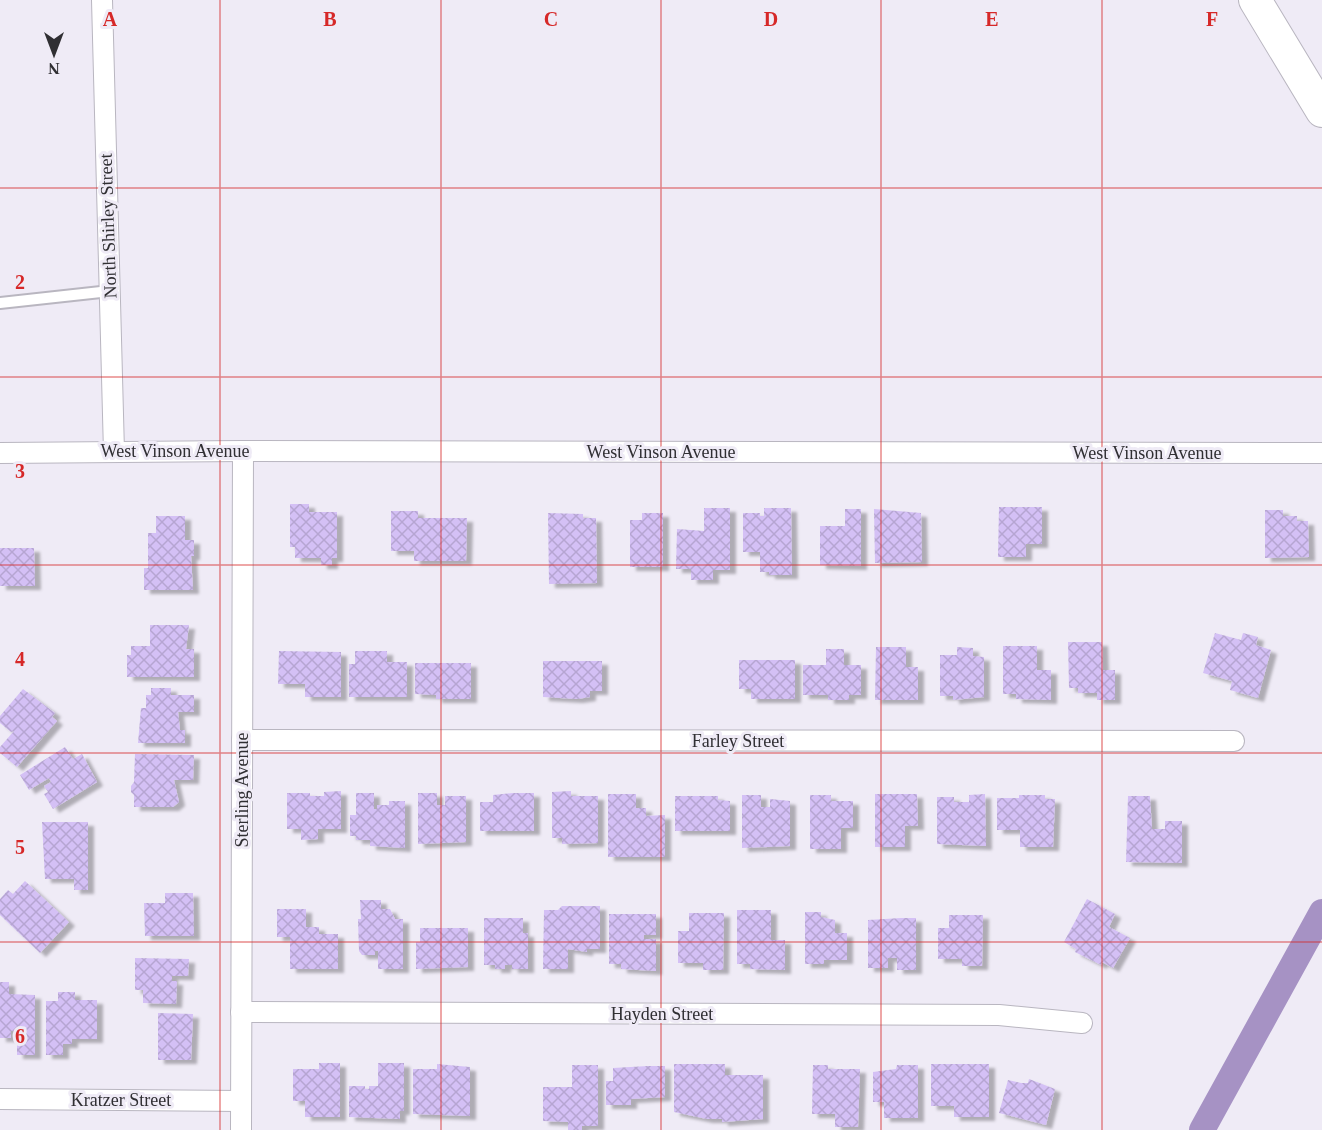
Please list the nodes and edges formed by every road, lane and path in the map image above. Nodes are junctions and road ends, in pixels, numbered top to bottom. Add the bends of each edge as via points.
1 (102, 0) edge
2 (1255, 0) edge
3 (1322, 111) edge
4 (110, 291) junction
5 (0, 303) edge
6 (243, 451) junction
7 (114, 452) junction
8 (0, 453) edge
9 (1322, 453) edge
10 (242, 740) junction
11 (1234, 741) dead end
12 (241, 1012) junction
13 (1082, 1023) dead end
14 (0, 1099) edge
15 (241, 1101) junction
16 (241, 1130) edge

1 - 4 street, North Shirley Street
2 - 3 main road
4 - 5 lane
4 - 7 street, North Shirley Street
6 - 7 street, West Vinson Avenue
6 - 9 street, West Vinson Avenue
6 - 10 street, Sterling Avenue
7 - 8 street, West Vinson Avenue
10 - 11 street, Farley Street
10 - 12 street, Sterling Avenue
12 - 13 street, Hayden Street via 999,1015
12 - 15 street, Sterling Avenue
14 - 15 street, Kratzer Street
15 - 16 street, Sterling Avenue

